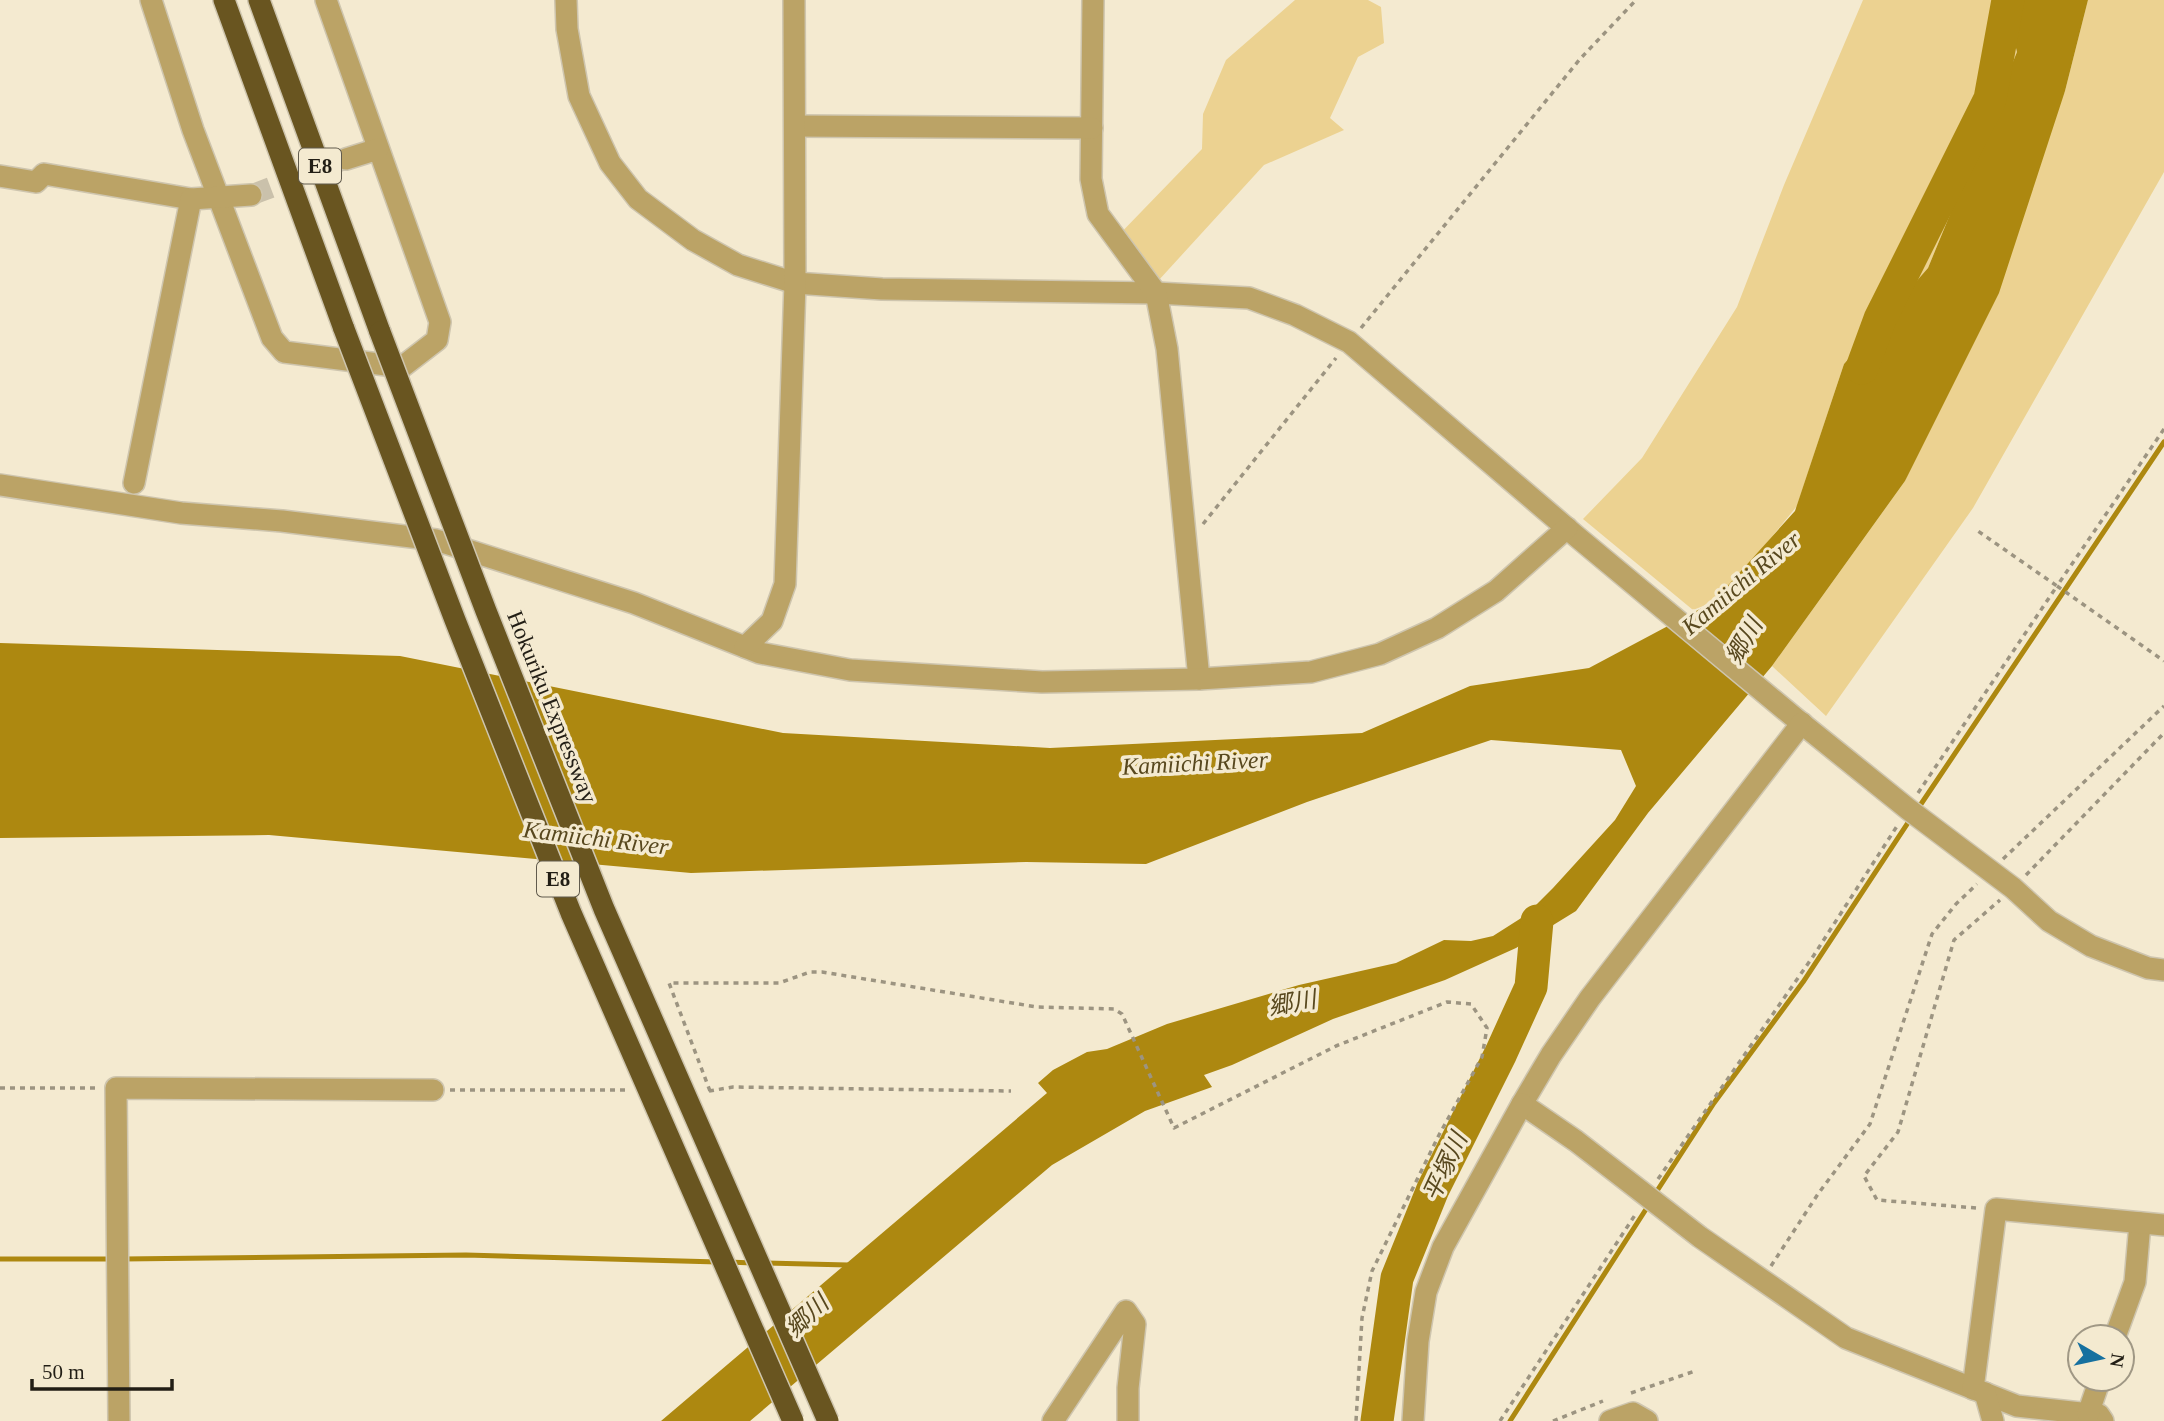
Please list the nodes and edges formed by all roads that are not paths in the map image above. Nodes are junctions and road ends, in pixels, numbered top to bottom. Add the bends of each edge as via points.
1 (151, 0) edge
2 (224, 0) edge
3 (259, 0) edge
4 (326, 0) edge
5 (566, 0) edge
6 (794, 0) edge
7 (1093, 0) edge
8 (795, 126) junction
9 (1092, 128) junction
10 (378, 149) junction
11 (346, 159) tunnel mouth
12 (0, 176) edge
13 (251, 195) tunnel mouth
14 (191, 199) junction
15 (221, 199) junction
16 (795, 283) junction
17 (1156, 293) junction
18 (134, 482) dead end
19 (0, 485) edge
20 (1572, 532) junction
21 (745, 647) junction
22 (1199, 679) junction
23 (1798, 720) junction
24 (2164, 970) edge
25 (433, 1090) road end
26 (1521, 1104) junction
27 (2140, 1223) junction
28 (2164, 1226) edge
29 (2120, 1323) edge
30 (1979, 1391) junction
31 (2099, 1393) edge
32 (2096, 1417) edge
33 (119, 1421) edge
34 (793, 1421) edge
35 (828, 1421) edge
36 (1053, 1421) edge
37 (1128, 1421) edge
38 (1413, 1421) edge
39 (1610, 1421) edge
40 (1647, 1421) edge
41 (1993, 1421) edge

1 - 15 street via 193,130
2 - 34 highway, E8, bridge via 344,329 572,913
3 - 35 highway, Hokuriku Expressway / E8, bridge via 380,332 604,909
4 - 10 street
5 - 16 street via 566,29 579,96 610,163 639,199 738,265
6 - 8 street
7 - 9 street
8 - 9 street
8 - 16 street
9 - 17 street via 1091,179 1098,214
10 - 11 street
10 - 15 street via 440,322 437,340 402,367 284,352 272,338
12 - 14 street via 36,183 44,174
13 - 15 street
14 - 15 street
14 - 18 street
16 - 17 street via 883,289
16 - 21 street via 785,584 772,621
17 - 20 street via 1250,298 1349,342
17 - 22 street via 1167,349
19 - 21 street via 181,513 436,540 634,603
20 - 22 street via 1496,592 1437,628 1380,654 1311,672
20 - 23 street
21 - 22 street via 850,670 1042,682
23 - 24 street via 2013,888 2049,922 2091,946
23 - 26 street via 1590,998
25 - 33 street via 116,1088
26 - 30 street via 1846,1338
26 - 38 street via 1443,1247 1426,1292
27 - 28 street
27 - 29 street via 2136,1282
27 - 30 street via 1996,1209
30 - 32 street via 2017,1406
30 - 41 street
31 - 32 street
36 - 37 street via 1126,1311 1135,1324
39 - 40 street via 1633,1413

